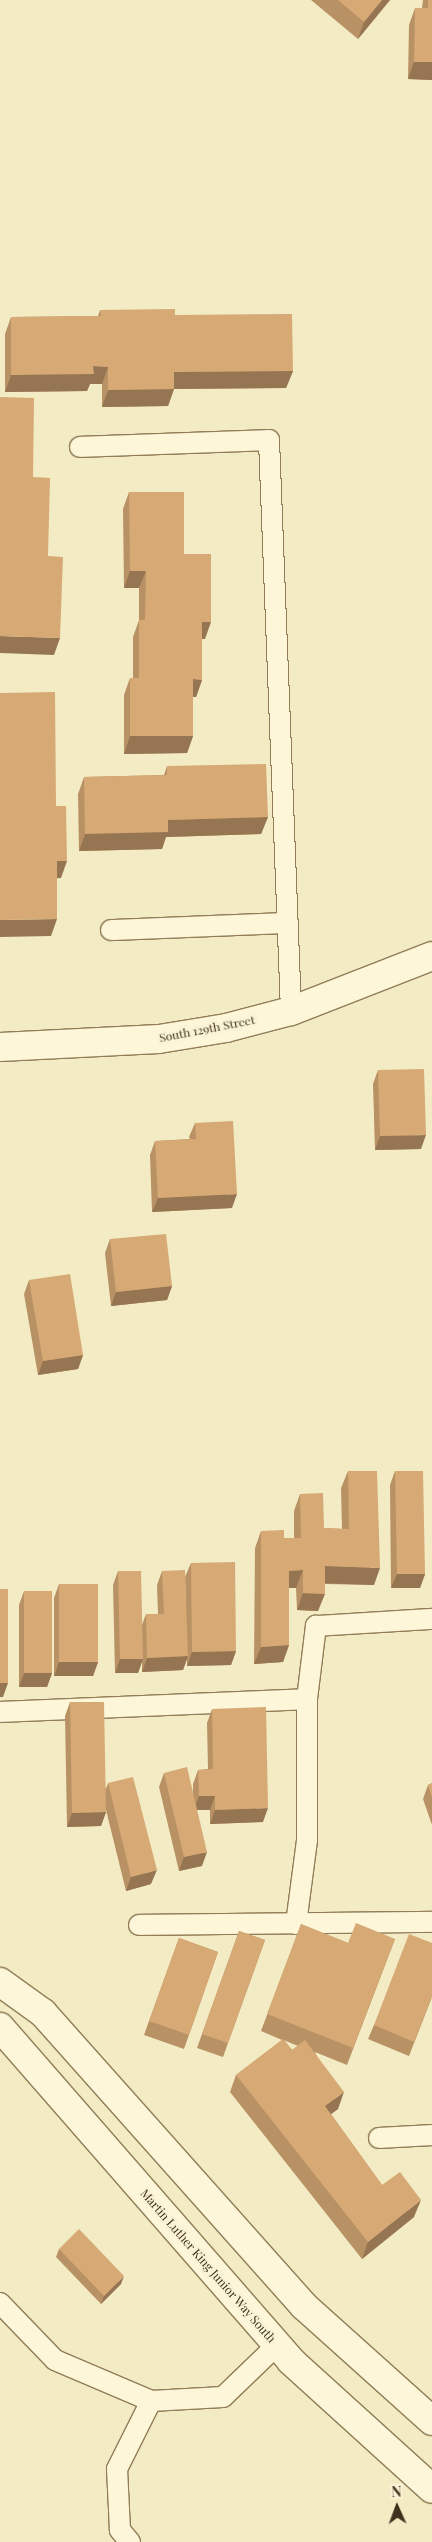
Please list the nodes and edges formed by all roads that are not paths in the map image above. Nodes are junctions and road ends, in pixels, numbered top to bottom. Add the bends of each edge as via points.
1 (80, 447) dead end
2 (288, 923) junction
3 (111, 930) dead end
4 (432, 956) edge
5 (291, 1011) junction
6 (0, 1047) edge
7 (432, 1619) edge
8 (307, 1699) junction
9 (0, 1712) edge
10 (432, 1922) edge
11 (296, 1924) junction
12 (139, 1925) dead end
13 (0, 1982) edge
14 (0, 2027) edge
15 (432, 2136) edge
16 (379, 2138) dead end
17 (0, 2303) edge
18 (277, 2344) junction
19 (151, 2401) junction
20 (432, 2421) edge
21 (432, 2489) edge
22 (130, 2542) edge

1 - 2 lane via 269,440
2 - 3 lane
2 - 5 lane
4 - 5 main road, South 129th Street
5 - 6 main road, South 129th Street via 226,1028 159,1039
7 - 8 lane via 316,1626
8 - 9 lane
8 - 11 lane via 307,1840
10 - 11 lane
11 - 12 lane
13 - 20 main road via 43,2013 304,2306
14 - 18 main road, Martin Luther King Junior Way South
15 - 16 lane
17 - 19 lane via 55,2360
18 - 19 lane via 223,2398
18 - 21 main road, Martin Luther King Junior Way South
19 - 22 lane via 118,2469 120,2530

